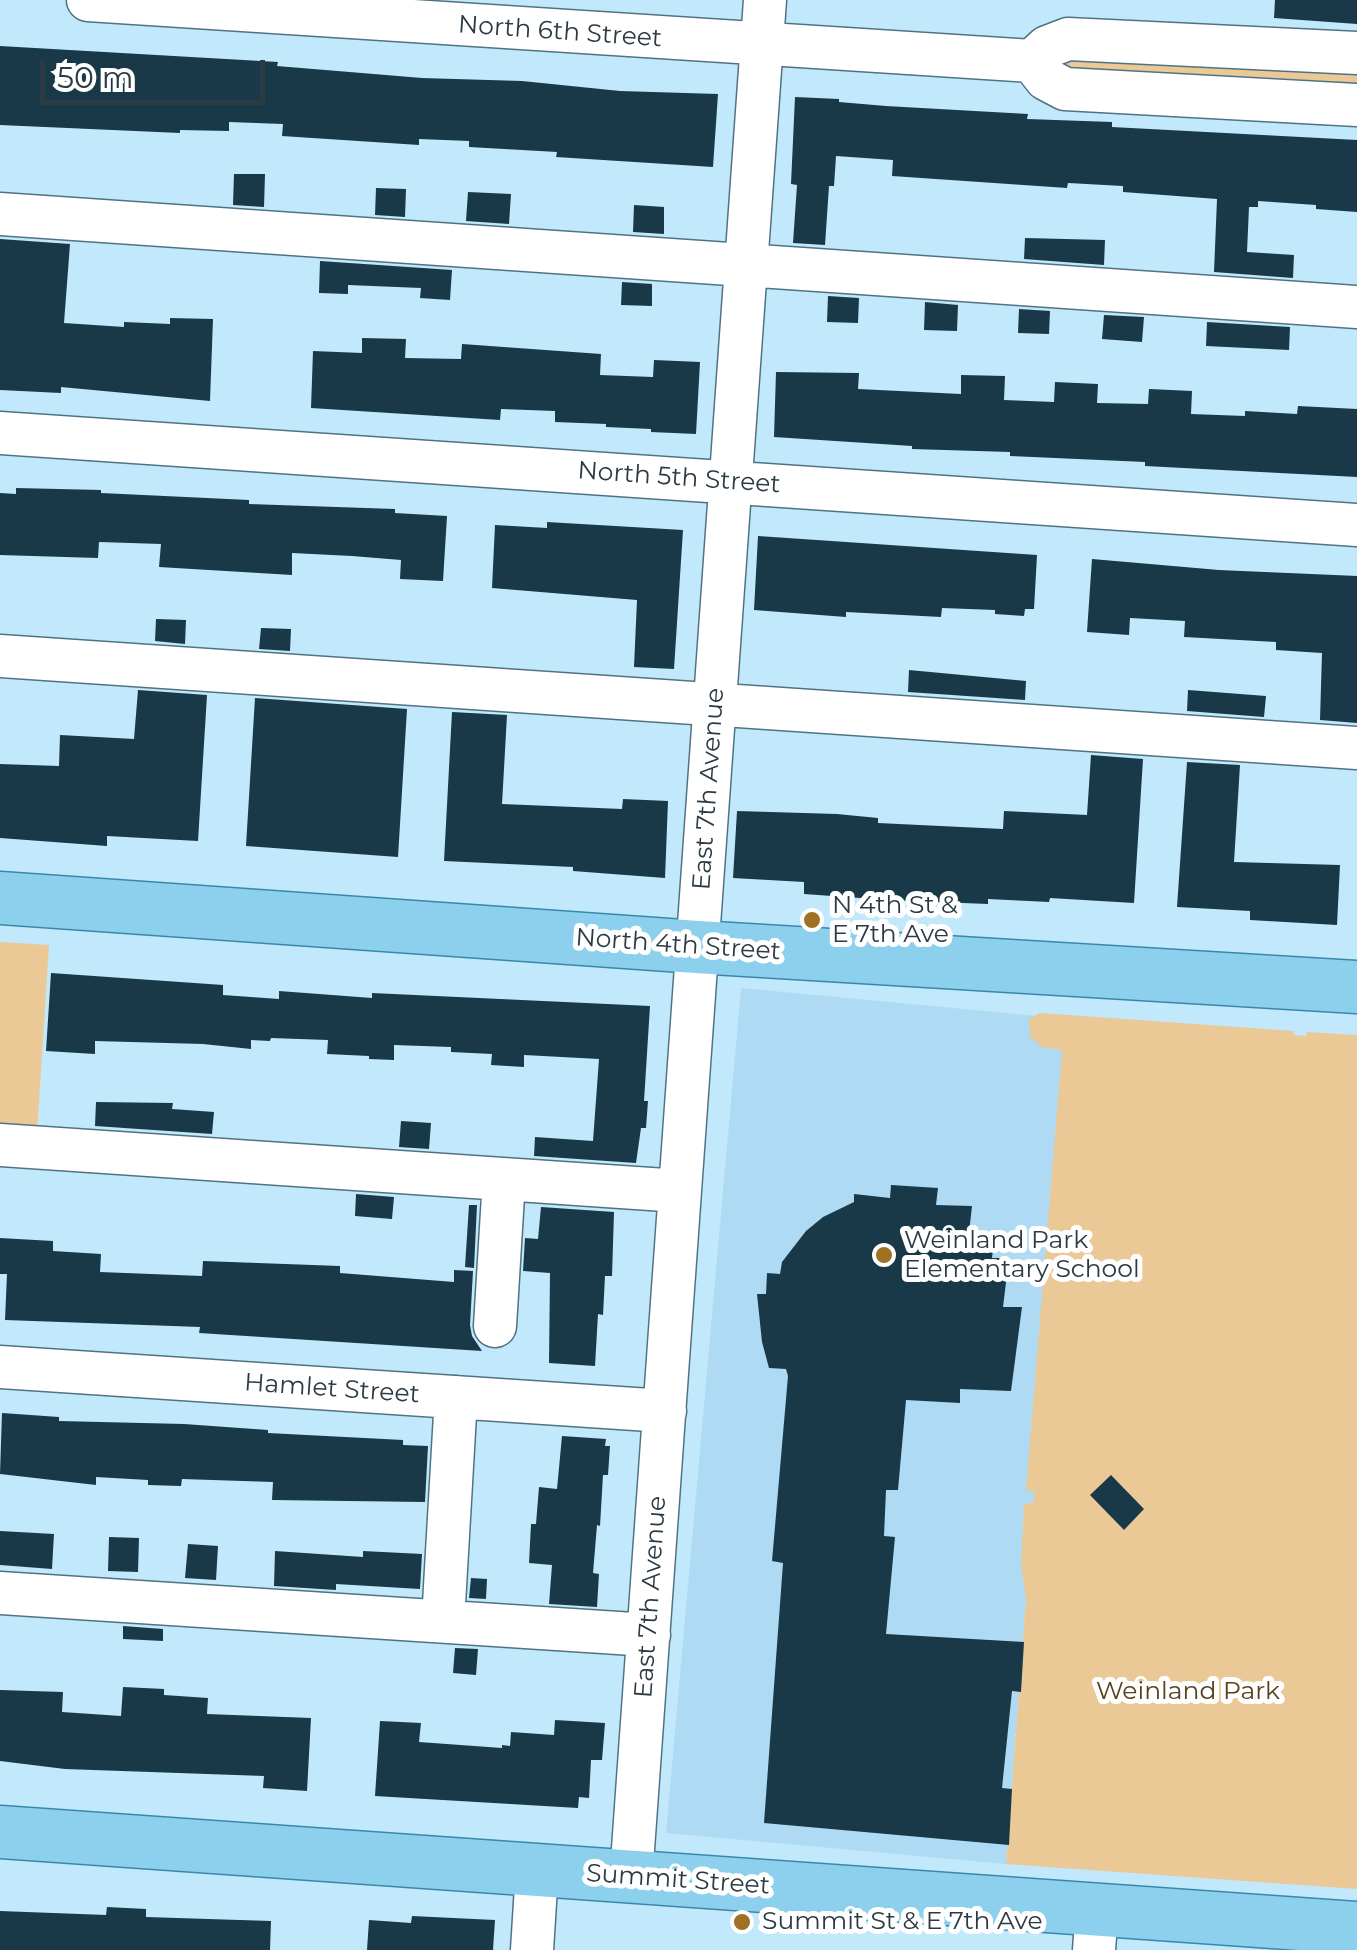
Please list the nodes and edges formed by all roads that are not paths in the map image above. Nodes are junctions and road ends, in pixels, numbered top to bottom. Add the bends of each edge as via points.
1 (88, 0) edge
2 (764, 0) edge
3 (762, 46) junction
4 (1357, 53) edge
5 (1032, 61) junction
6 (1357, 105) edge
7 (0, 214) edge
8 (746, 265) junction
9 (1357, 307) edge
10 (0, 434) edge
11 (730, 481) junction
12 (1357, 525) edge
13 (0, 656) edge
14 (714, 705) junction
15 (1357, 748) edge
16 (0, 898) edge
17 (698, 947) junction
18 (1357, 988) edge
19 (0, 1145) edge
20 (504, 1179) junction
21 (680, 1191) junction
22 (495, 1326) dead end
23 (0, 1368) edge
24 (456, 1397) junction
25 (665, 1411) junction
26 (0, 1592) edge
27 (443, 1622) junction
28 (649, 1635) junction
29 (0, 1832) edge
30 (537, 1871) junction
31 (631, 1877) junction
32 (1357, 1928) edge
33 (1096, 1930) edge
34 (532, 1950) edge

1 - 3 street, North 6th Street
2 - 3 street, East 7th Avenue
3 - 5 street, North 6th Street
3 - 8 street, East 7th Avenue
4 - 5 street, North 6th Street via 1068,39
5 - 6 street via 1066,90
7 - 8 street
8 - 9 street
8 - 11 street, East 7th Avenue
10 - 11 street, North 5th Street
11 - 12 street, North 5th Street
11 - 14 street, East 7th Avenue
13 - 14 street
14 - 15 street
14 - 17 street, East 7th Avenue
16 - 17 main road, North 4th Street
17 - 18 main road, North 4th Street
17 - 21 street, East 7th Avenue
19 - 20 street
20 - 21 street
20 - 22 street
21 - 25 street, East 7th Avenue
23 - 24 street, Hamlet Street
24 - 25 street, Hamlet Street
24 - 27 street
25 - 28 street, East 7th Avenue
26 - 27 street
27 - 28 street
28 - 31 street, East 7th Avenue
29 - 30 main road, Summit Street
30 - 31 main road, Summit Street
30 - 34 street
31 - 33 main road, Summit Street
32 - 33 main road, Summit Street

